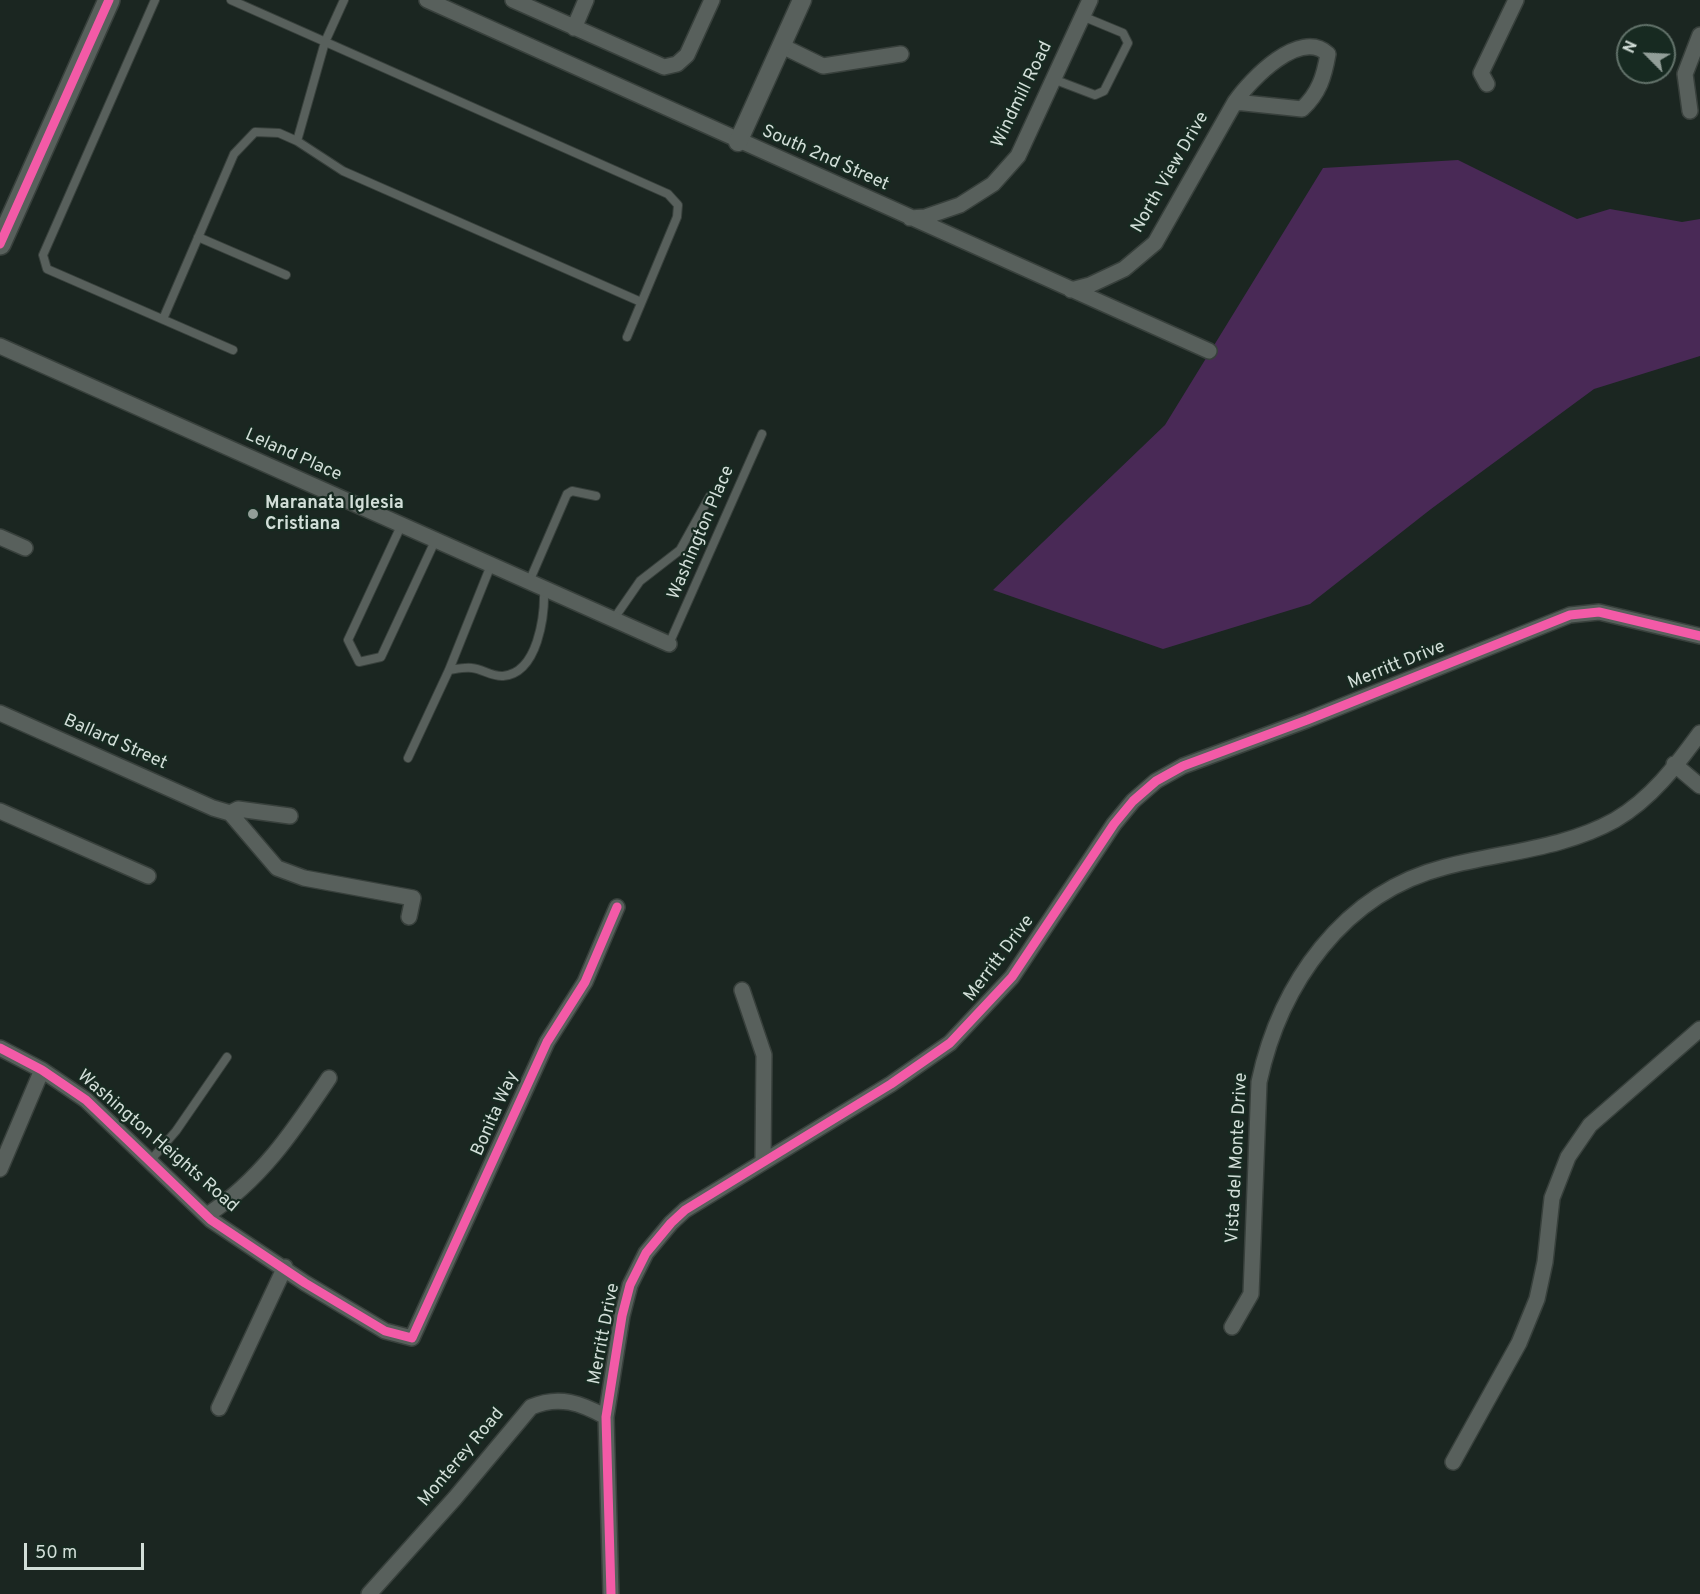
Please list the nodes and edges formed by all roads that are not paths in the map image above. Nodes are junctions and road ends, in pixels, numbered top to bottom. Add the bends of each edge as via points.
1 (108, 0) edge
2 (155, 0) edge
3 (231, 0) edge
4 (344, 0) edge
5 (427, 0) edge
6 (513, 0) edge
7 (586, 0) edge
8 (712, 0) edge
9 (802, 0) edge
10 (1090, 0) edge
11 (1515, 0) edge
12 (1082, 16) junction
13 (574, 28) junction
14 (1700, 35) edge
15 (325, 42) junction
16 (782, 46) junction
17 (901, 54) dead end
18 (1053, 79) junction
19 (1487, 84) dead end
20 (1235, 102) junction
21 (1690, 111) dead end
22 (297, 141) junction
23 (738, 142) junction
24 (910, 218) junction
25 (198, 237) junction
26 (0, 244) edge
27 (286, 275) dead end
28 (1071, 290) junction
29 (641, 302) junction
30 (163, 320) junction
31 (627, 337) dead end
32 (0, 346) edge
33 (233, 351) dead end
34 (1209, 351) dead end
35 (762, 434) dead end
36 (596, 496) dead end
37 (710, 496) dead end
38 (401, 526) junction
39 (0, 537) edge
40 (435, 541) junction
41 (25, 548) dead end
42 (491, 565) junction
43 (529, 582) junction
44 (544, 588) junction
45 (612, 621) junction
46 (1700, 636) edge
47 (669, 644) joint
48 (449, 670) junction
49 (0, 713) edge
50 (1700, 732) edge
51 (408, 758) dead end
52 (1674, 764) junction
53 (1700, 786) edge
54 (0, 812) edge
55 (230, 813) junction
56 (290, 816) dead end
57 (147, 876) dead end
58 (617, 907) dead end
59 (409, 917) dead end
60 (742, 990) dead end
61 (1700, 1029) edge
62 (0, 1048) edge
63 (226, 1057) dead end
64 (42, 1070) junction
65 (330, 1078) dead end
66 (150, 1161) junction
67 (763, 1161) junction
68 (0, 1169) edge
69 (207, 1215) junction
70 (285, 1267) junction
71 (1232, 1327) dead end
72 (412, 1338) joint
73 (219, 1407) dead end
74 (606, 1417) junction
75 (1453, 1462) dead end
76 (369, 1594) edge
77 (610, 1594) edge

1 - 26 main road
2 - 30 lane via 43,255 47,269
3 - 15 lane
4 - 15 lane
5 - 23 street, South 2nd Street
6 - 13 street
7 - 13 street
8 - 13 street via 687,55 677,64 664,67
9 - 16 street
10 - 12 street, Windmill Road
11 - 19 street via 1481,73
12 - 18 street, Windmill Road
12 - 18 lane via 1123,33 1128,43 1104,92 1095,95
14 - 21 street via 1685,74
15 - 22 lane
15 - 29 lane via 668,194 678,205 677,217
16 - 17 street via 823,66
16 - 23 street
18 - 24 street, Windmill Road via 1018,156 993,184 960,205
20 - 20 street, North View Drive via 1302,109 1314,98 1324,79 1328,54 1321,47 1309,45 1279,58 1253,79
20 - 28 street, North View Drive via 1155,243 1116,273
22 - 25 lane via 279,133 255,132 234,154
22 - 29 lane via 343,171
23 - 24 street, South 2nd Street
24 - 28 street, South 2nd Street
25 - 27 lane
25 - 30 lane
28 - 34 street, South 2nd Street
29 - 31 lane
30 - 33 lane
32 - 38 street, Leland Place
35 - 47 lane, Washington Place
36 - 43 lane via 573,491 567,494
37 - 45 lane via 680,550 640,581
38 - 40 street, Leland Place
38 - 40 lane via 348,640 359,662 381,657
39 - 41 street
40 - 42 street, Leland Place
42 - 43 street, Leland Place
42 - 48 lane
43 - 44 street, Leland Place
44 - 45 street, Leland Place
44 - 48 lane via 543,623 526,666 514,674 500,676 471,667
45 - 47 street, Leland Place
46 - 67 street, Merritt Drive via 1599,612 1570,615 1169,773 1123,812 1012,977 950,1043 891,1084
48 - 51 lane
49 - 55 street, Ballard Street
50 - 52 street, Vista del Monte Drive
52 - 53 street
52 - 71 street, Vista del Monte Drive via 1651,794 1602,826 1569,840 1442,867 1394,887 1368,903 1321,947 1281,1010 1264,1058 1259,1082 1251,1294
54 - 57 street
55 - 56 street via 238,809
55 - 59 street via 277,868 304,878 413,898
58 - 72 street, Bonita Way via 585,982 547,1042
60 - 67 street via 764,1055
61 - 75 street via 1590,1125 1573,1150 1552,1198 1537,1299 1519,1343
62 - 64 street, Washington Heights Road
63 - 66 lane via 176,1131
64 - 66 street, Washington Heights Road via 86,1100
64 - 68 street
65 - 69 street via 289,1138 236,1196
66 - 69 street, Washington Heights Road
67 - 74 street, Merritt Drive via 685,1210 646,1253 625,1300
69 - 70 street, Washington Heights Road
70 - 72 street, Washington Heights Road via 385,1331
70 - 73 street
74 - 76 street, Monterey Road via 572,1401 544,1402 531,1407
74 - 77 street, Merritt Drive

